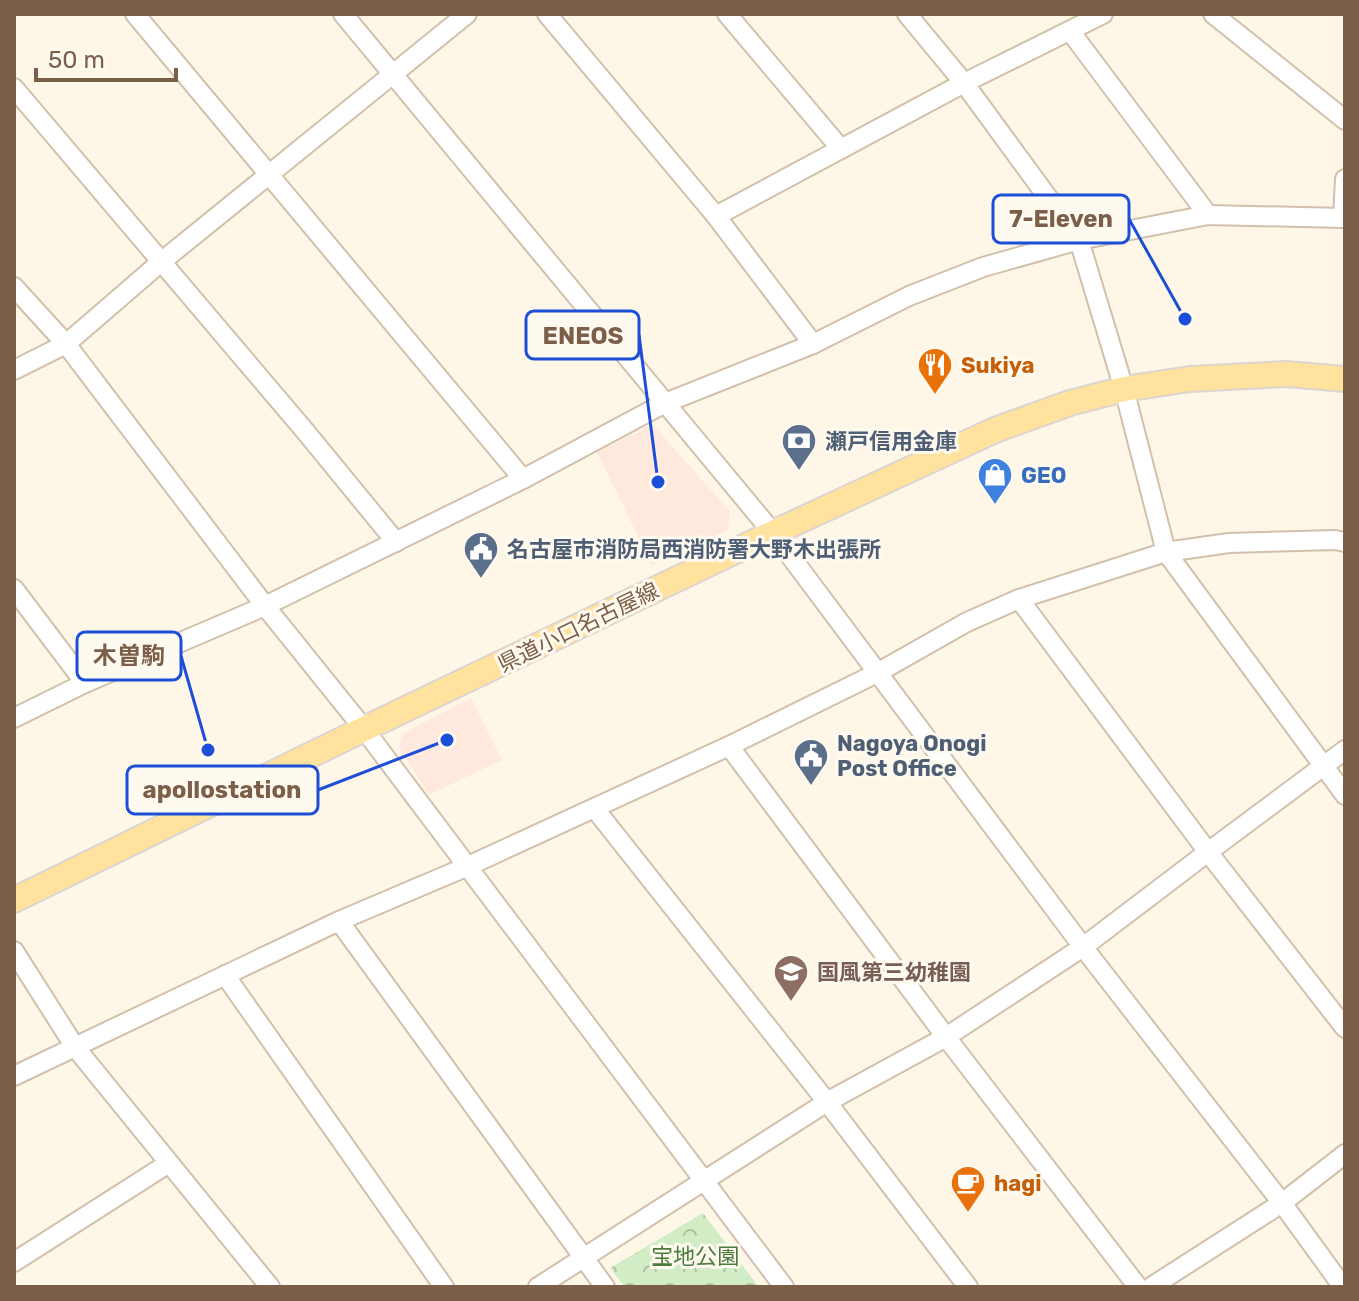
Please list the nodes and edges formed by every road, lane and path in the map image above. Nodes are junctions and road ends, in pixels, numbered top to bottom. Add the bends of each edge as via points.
1 (135, 14) edge
2 (343, 14) edge
3 (467, 14) edge
4 (547, 14) edge
5 (727, 14) edge
6 (907, 14) edge
7 (1103, 14) edge
8 (1213, 14) edge
9 (1070, 31) junction
10 (394, 75) junction
11 (964, 83) junction
12 (14, 88) edge
13 (1345, 120) edge
14 (841, 149) junction
15 (268, 175) junction
16 (1345, 179) edge
17 (1208, 215) junction
18 (716, 216) junction
19 (1344, 218) edge
20 (1079, 240) junction
21 (161, 262) junction
22 (14, 287) edge
23 (66, 344) junction
24 (813, 344) junction
25 (14, 370) edge
26 (1345, 379) edge
27 (1124, 389) junction
28 (665, 403) junction
29 (523, 479) junction
30 (773, 533) junction
31 (396, 542) junction
32 (1345, 542) edge
33 (1166, 552) junction
34 (14, 589) edge
35 (1019, 599) junction
36 (265, 606) junction
37 (877, 673) junction
38 (85, 683) junction
39 (14, 718) edge
40 (364, 729) junction
41 (729, 746) junction
42 (1345, 750) edge
43 (1323, 766) junction
44 (1345, 795) edge
45 (595, 809) junction
46 (1208, 852) junction
47 (466, 867) junction
48 (14, 900) edge
49 (339, 921) junction
50 (1083, 947) junction
51 (14, 951) edge
52 (225, 975) junction
53 (1345, 1028) edge
54 (946, 1037) junction
55 (75, 1047) junction
56 (14, 1076) edge
57 (827, 1102) junction
58 (1345, 1154) edge
59 (169, 1163) junction
60 (704, 1181) junction
61 (1282, 1203) junction
62 (583, 1259) junction
63 (14, 1262) edge
64 (270, 1287) edge
65 (444, 1287) edge
66 (538, 1287) edge
67 (605, 1287) edge
68 (784, 1287) edge
69 (968, 1287) edge
70 (1138, 1287) edge
71 (1151, 1287) edge
72 (1343, 1287) edge

1 - 15 street
2 - 10 street
3 - 10 street
4 - 18 street
5 - 14 street
6 - 11 street
7 - 9 street
8 - 13 street
9 - 11 street
9 - 17 street
10 - 15 street
10 - 28 street
11 - 14 street
11 - 20 street
12 - 21 street
14 - 18 street
15 - 21 street
15 - 29 street
16 - 19 street
17 - 19 street
17 - 20 street
18 - 24 street
20 - 24 street via 983,267 909,296
20 - 27 street
21 - 23 street
21 - 31 street
22 - 23 street
23 - 25 street
23 - 36 street
24 - 28 street
26 - 27 main road, 県道小口名古屋線 via 1237,375
27 - 30 main road, 県道小口名古屋線 via 995,430
27 - 33 street
28 - 29 street
28 - 30 street
29 - 31 street
30 - 37 street
30 - 40 main road, 県道小口名古屋線
31 - 36 street
32 - 33 street via 1229,543
33 - 35 street
33 - 43 street
34 - 38 street
35 - 37 street
35 - 46 street
36 - 38 street
36 - 40 street
37 - 41 street
37 - 50 street
38 - 39 street
40 - 47 street
40 - 48 main road, 県道小口名古屋線
41 - 45 street
41 - 54 street
42 - 43 street
43 - 44 street
43 - 46 street
45 - 47 street
45 - 57 street
46 - 50 street
46 - 53 street
47 - 49 street
47 - 60 street
49 - 52 street
49 - 62 street
50 - 54 street
50 - 61 street
51 - 55 street
52 - 55 street
52 - 65 street
54 - 57 street
54 - 70 street
55 - 56 street
55 - 59 street
57 - 60 street
57 - 69 street
58 - 61 street
59 - 63 street
59 - 64 street
60 - 62 street
60 - 68 street
61 - 71 street
61 - 72 street
62 - 66 street
62 - 67 street

